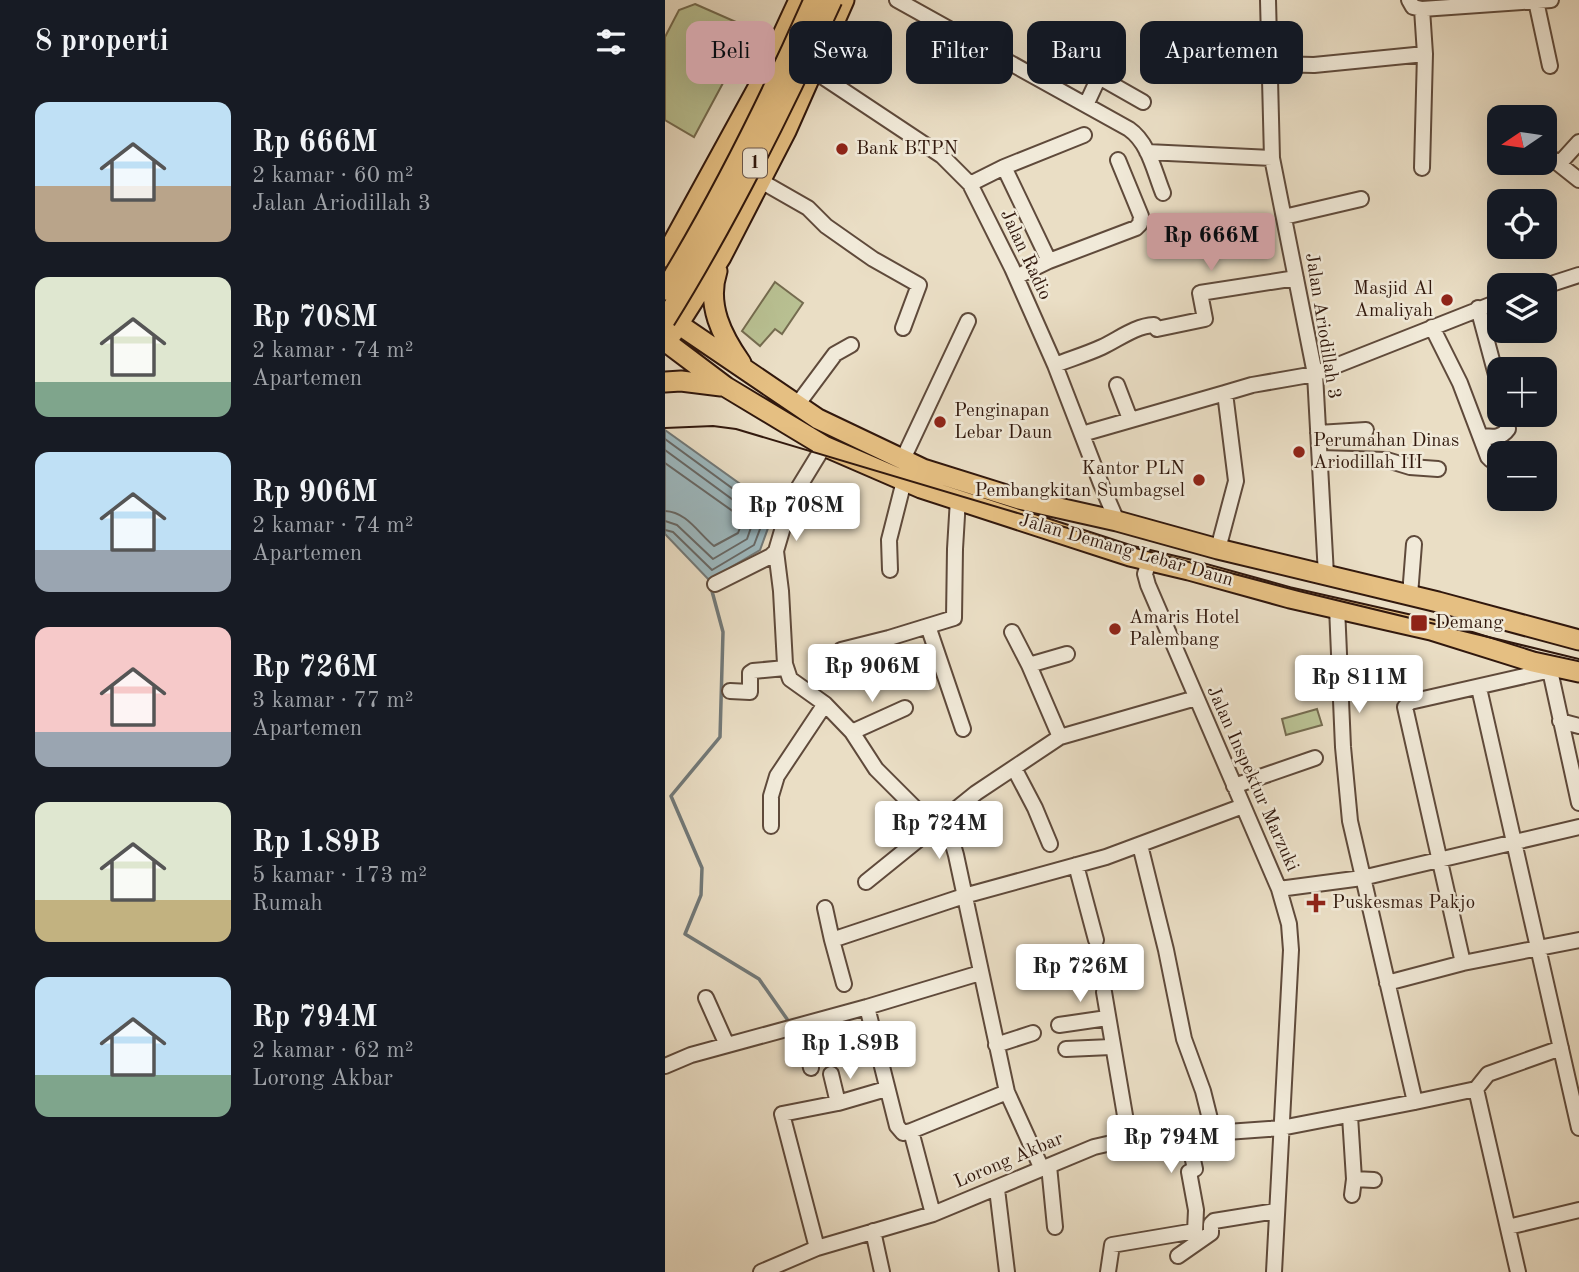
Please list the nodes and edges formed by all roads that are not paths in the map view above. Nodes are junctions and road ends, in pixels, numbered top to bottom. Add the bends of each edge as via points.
1 (799, 0) edge
2 (814, 0) edge
3 (832, 0) edge
4 (844, 0) edge
5 (897, 0) edge
6 (1268, 0) edge
7 (1409, 0) edge
8 (1543, 1) edge
9 (1422, 9) junction
10 (835, 21) edge
11 (1269, 21) edge
12 (1425, 54) junction
13 (1303, 65) edge
14 (1550, 66) dead end
15 (807, 84) edge
16 (834, 84) edge
17 (1096, 84) edge
18 (1111, 84) edge
19 (1271, 84) edge
20 (1143, 102) dead end
21 (1086, 105) junction
22 (1084, 135) dead end
23 (1579, 142) edge
24 (1147, 152) junction
25 (1272, 158) junction
26 (1118, 160) dead end
27 (1559, 164) joint
28 (1004, 167) junction
29 (1422, 168) dead end
30 (759, 180) junction
31 (1579, 180) edge
32 (970, 184) junction
33 (1163, 193) dead end
34 (1361, 199) dead end
35 (696, 202) junction
36 (1284, 217) junction
37 (735, 226) junction
38 (672, 238) edge
39 (665, 257) edge
40 (721, 257) junction
41 (1049, 261) junction
42 (1579, 275) edge
43 (1016, 277) junction
44 (1296, 278) junction
45 (1557, 282) edge
46 (665, 290) edge
47 (1487, 305) edge
48 (1478, 308) junction
49 (669, 320) edge
50 (968, 321) dead end
51 (1432, 327) junction
52 (902, 328) dead end
53 (665, 342) edge
54 (851, 345) dead end
55 (1491, 357) edge
56 (1055, 365) junction
57 (746, 371) junction
58 (1315, 374) junction
59 (665, 382) edge
60 (1117, 385) dead end
61 (726, 387) junction
62 (1225, 394) junction
63 (797, 405) junction
64 (1130, 419) junction
65 (1509, 427) edge
66 (1366, 430) dead end
67 (1318, 433) junction
68 (1082, 434) junction
69 (1481, 436) junction
70 (824, 446) junction
71 (1487, 451) edge
72 (1320, 458) junction
73 (903, 459) junction
74 (1438, 468) dead end
75 (904, 481) junction
76 (958, 499) junction
77 (1117, 521) junction
78 (1414, 544) dead end
79 (1218, 549) junction
80 (776, 551) junction
81 (1149, 561) junction
82 (890, 570) dead end
83 (1326, 575) junction
84 (715, 584) dead end
85 (1410, 595) junction
86 (1337, 607) junction
87 (928, 626) junction
88 (1012, 632) dead end
89 (1579, 640) edge
90 (841, 650) dead end
91 (1067, 654) dead end
92 (1029, 665) junction
93 (785, 668) junction
94 (1550, 668) junction
95 (1579, 672) edge
96 (1479, 688) junction
97 (730, 691) dead end
98 (1196, 698) junction
99 (825, 704) junction
100 (905, 708) dead end
101 (1560, 721) junction
102 (1579, 726) edge
103 (963, 729) dead end
104 (852, 732) junction
105 (1061, 737) junction
106 (1315, 758) dead end
107 (1014, 768) junction
108 (1234, 786) junction
109 (1579, 803) edge
110 (1243, 806) junction
111 (939, 822) junction
112 (771, 826) dead end
113 (1579, 827) edge
114 (1514, 843) junction
115 (1050, 844) dead end
116 (1140, 845) junction
117 (1440, 860) junction
118 (1076, 865) junction
119 (1362, 878) junction
120 (866, 882) dead end
121 (1279, 889) junction
122 (964, 896) junction
123 (825, 908) dead end
124 (832, 940) junction
125 (1096, 940) dead end
126 (1579, 940) edge
127 (1537, 949) junction
128 (1463, 963) junction
129 (980, 973) junction
130 (1387, 983) junction
131 (844, 984) dead end
132 (1104, 992) dead end
133 (706, 998) dead end
134 (867, 1007) junction
135 (1107, 1018) junction
136 (802, 1025) junction
137 (1059, 1025) dead end
138 (1033, 1033) dead end
139 (727, 1045) junction
140 (996, 1045) junction
141 (1111, 1047) junction
142 (1560, 1048) junction
143 (1066, 1049) dead end
144 (665, 1066) edge
145 (811, 1068) dead end
146 (831, 1074) dead end
147 (1476, 1088) junction
148 (886, 1089) junction
149 (1007, 1092) junction
150 (1415, 1102) junction
151 (838, 1103) junction
152 (1350, 1116) junction
153 (1578, 1118) edge
154 (1281, 1128) junction
155 (911, 1131) junction
156 (1213, 1131) junction
157 (1187, 1133) junction
158 (1129, 1139) junction
159 (1045, 1167) junction
160 (1354, 1179) junction
161 (1374, 1180) dead end
162 (997, 1189) junction
163 (1352, 1195) dead end
164 (1579, 1210) edge
165 (1276, 1211) junction
166 (933, 1214) junction
167 (1055, 1227) dead end
168 (1508, 1227) junction
169 (873, 1231) junction
170 (817, 1248) junction
171 (1178, 1256) dead end
172 (784, 1267) edge
173 (761, 1272) edge
174 (882, 1272) edge
175 (1007, 1272) edge
176 (1108, 1272) edge
177 (1274, 1272) edge
178 (1518, 1272) edge

1 - 35 highway
2 - 46 highway, 1, bridge via 776,88
3 - 49 highway, 1, bridge via 760,155
4 - 10 highway
5 - 21 street
6 - 11 street, Jalan Ariodillah 3
7 - 9 street
8 - 9 street
8 - 14 street
9 - 12 street
12 - 13 street
12 - 29 street
15 - 30 highway
16 - 32 street, Jalan Radio via 942,156
17 - 21 street
18 - 20 street
19 - 25 street, Jalan Ariodillah 3
21 - 24 street via 1136,134
22 - 28 street
23 - 27 street
24 - 25 street
24 - 33 street
25 - 36 street, Jalan Ariodillah 3
26 - 41 street via 1141,216 1140,224
27 - 31 street
28 - 32 street
28 - 41 street
30 - 37 highway
30 - 52 street via 808,208 873,259 919,285
32 - 43 street, Jalan Radio
34 - 36 street
35 - 37 highway via 695,216 702,228 715,234
35 - 38 highway
36 - 44 street, Jalan Ariodillah 3
37 - 40 highway
38 - 39 highway
40 - 49 highway
40 - 57 highway via 713,288 715,310 727,342
41 - 43 street
42 - 45 street
43 - 56 street, Jalan Radio
44 - 56 street via 1200,293 1205,319 1157,329 1147,326
44 - 58 street, Jalan Ariodillah 3
47 - 48 street
48 - 51 street
48 - 55 street
49 - 53 highway
49 - 57 highway, Jalan Demang Lebar Daun
50 - 73 street
51 - 58 street
51 - 69 street
53 - 61 highway, Jalan Demang Lebar Daun
54 - 63 street via 835,354
56 - 68 street, Jalan Radio
57 - 63 highway, Jalan Demang Lebar Daun
58 - 62 street
58 - 67 street, Jalan Ariodillah 3
59 - 61 highway
60 - 64 street
61 - 70 highway, Jalan Demang Lebar Daun
62 - 64 street
62 - 79 street via 1236,481
63 - 73 highway, Jalan Demang Lebar Daun
64 - 68 street
65 - 69 street via 1498,437
66 - 67 street
67 - 72 street, Jalan Ariodillah 3
68 - 77 street, Jalan Radio
69 - 71 street
70 - 75 highway, Jalan Demang Lebar Daun
70 - 80 street via 791,500
72 - 74 street via 1387,460 1409,467
72 - 83 street, Jalan Ariodillah 3
73 - 77 highway, Jalan Demang Lebar Daun via 1019,499
75 - 76 highway, Jalan Demang Lebar Daun
75 - 82 street via 889,540
76 - 81 highway, Jalan Demang Lebar Daun
76 - 87 street via 955,615
77 - 79 highway, Jalan Demang Lebar Daun
78 - 85 street
79 - 83 highway, Jalan Demang Lebar Daun
80 - 84 street
80 - 93 street
81 - 86 highway, Jalan Demang Lebar Daun
81 - 98 street, Jalan Inspektur Marzuki via 1148,584
83 - 85 highway, Jalan Demang Lebar Daun
85 - 89 highway, Jalan Demang Lebar Daun
86 - 94 highway, Jalan Demang Lebar Daun via 1431,630
86 - 119 street via 1343,747 1350,821
87 - 90 street
87 - 103 street
88 - 92 street
91 - 92 street
92 - 105 street
93 - 97 street via 753,671 750,692
93 - 99 street via 790,679
94 - 95 highway, Jalan Demang Lebar Daun
94 - 96 street
94 - 101 street
96 - 114 street
96 - 117 street via 1410,702 1405,707
98 - 105 street
98 - 108 street, Jalan Inspektur Marzuki
99 - 104 street
99 - 112 street via 777,776 771,796
100 - 104 street
101 - 102 street
101 - 109 street
104 - 111 street via 876,769
105 - 107 street
106 - 108 street
107 - 111 street
107 - 115 street
108 - 110 street, Jalan Inspektur Marzuki
110 - 116 street
110 - 121 street, Jalan Inspektur Marzuki
111 - 120 street
111 - 122 street via 956,855
113 - 114 street
114 - 117 street
114 - 127 street
116 - 118 street
116 - 156 street via 1184,1039
117 - 119 street
117 - 128 street
118 - 122 street
118 - 125 street
119 - 121 street
119 - 130 street
121 - 154 street, Jalan Inspektur Marzuki via 1291,950
122 - 124 street
122 - 129 street
123 - 124 street
124 - 131 street
126 - 127 street
127 - 128 street
127 - 142 street
128 - 130 street
129 - 134 street
129 - 140 street
130 - 150 street
132 - 135 street
133 - 139 street
134 - 136 street
134 - 148 street
135 - 137 street
135 - 141 street
136 - 139 street
136 - 145 street
138 - 140 street
139 - 144 street
140 - 149 street
141 - 143 street
141 - 158 street
142 - 147 street via 1488,1074
142 - 153 street
146 - 151 street
147 - 150 street, Lorong Akbar
147 - 168 street
148 - 151 street
148 - 155 street via 898,1129
149 - 155 street
149 - 159 street
150 - 152 street, Lorong Akbar
151 - 170 street via 782,1114
152 - 154 street, Lorong Akbar
152 - 160 street
154 - 156 street, Lorong Akbar
154 - 165 street, Jalan Inspektur Marzuki
155 - 166 street
156 - 157 street, Lorong Akbar
157 - 158 street, Lorong Akbar
157 - 176 street via 1195,1169 1189,1172 1195,1231 1112,1245
158 - 159 street, Lorong Akbar
159 - 162 street, Lorong Akbar
159 - 167 street
160 - 161 street
160 - 163 street
162 - 166 street, Lorong Akbar
162 - 175 street
164 - 168 street
165 - 171 street via 1214,1221 1211,1233
165 - 177 street, Jalan Inspektur Marzuki
166 - 169 street, Lorong Akbar
168 - 178 street
169 - 170 street, Lorong Akbar
169 - 174 street
170 - 172 street, Lorong Akbar
172 - 173 street, Lorong Akbar

